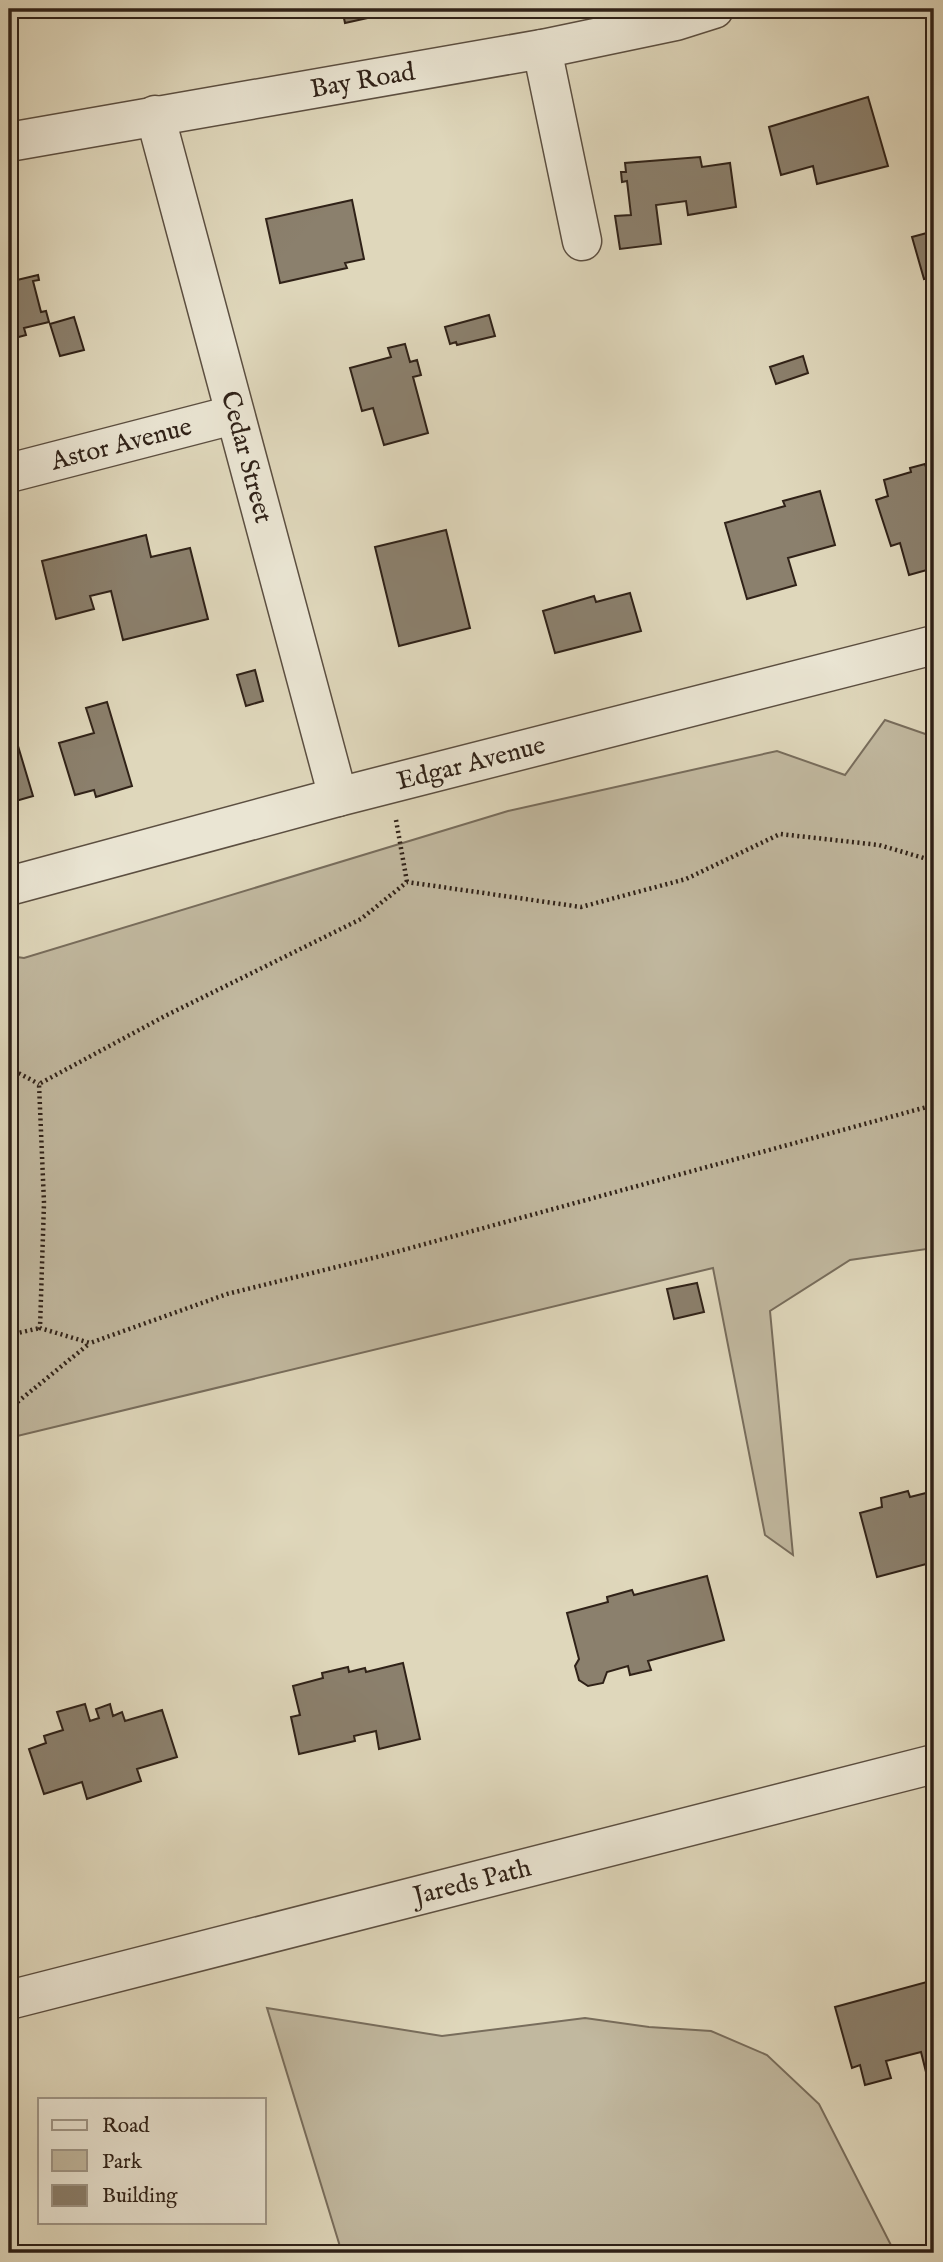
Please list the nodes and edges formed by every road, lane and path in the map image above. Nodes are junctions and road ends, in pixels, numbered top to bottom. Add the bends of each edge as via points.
1 (714, 9) edge
2 (542, 49) junction
3 (155, 115) junction
4 (9, 142) edge
5 (582, 241) dead end
6 (233, 415) junction
7 (9, 473) edge
8 (934, 645) edge
9 (389, 784) junction
10 (338, 797) junction
11 (934, 861) edge
12 (407, 882) junction
13 (9, 886) edge
14 (9, 1068) edge
15 (39, 1084) junction
16 (934, 1105) edge
17 (40, 1328) junction
18 (9, 1335) edge
19 (90, 1343) junction
20 (9, 1409) edge
21 (934, 1764) edge
22 (9, 2000) edge

1 - 2 street, Bay Road
2 - 3 street, Bay Road
2 - 5 street
3 - 4 street, Bay Road
3 - 6 street, Cedar Street
6 - 7 street, Astor Avenue
6 - 10 street, Cedar Street
8 - 9 street, Edgar Avenue
9 - 10 street, Edgar Avenue
9 - 12 path
10 - 13 street, Edgar Avenue
11 - 12 path via 879,845 780,834 686,879 581,907
12 - 15 path via 361,919
14 - 15 path
15 - 17 path via 44,1203
16 - 19 path via 227,1294
17 - 18 path
17 - 19 path
19 - 20 path
21 - 22 street, Jareds Path

